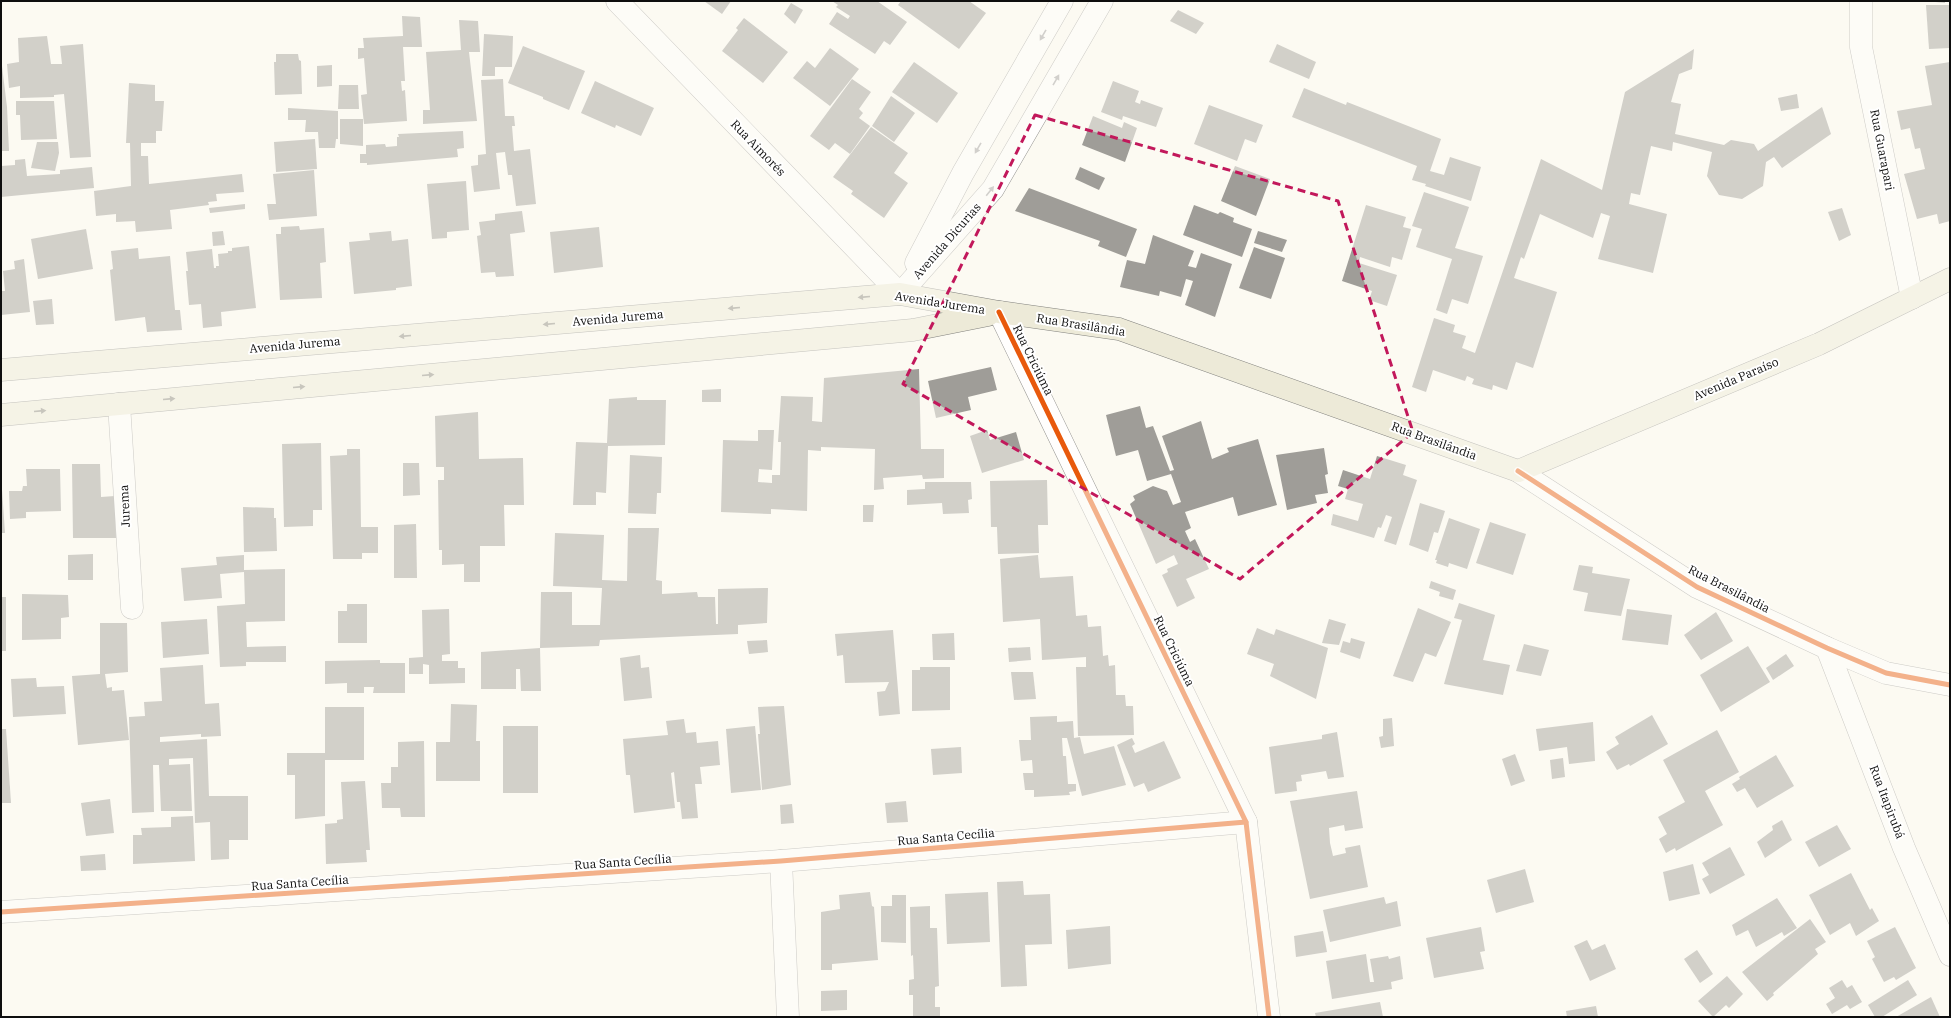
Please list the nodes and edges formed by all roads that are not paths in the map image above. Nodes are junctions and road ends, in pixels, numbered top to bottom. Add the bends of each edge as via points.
1 (616, 1) edge
2 (1062, 1) edge
3 (1102, 1) edge
4 (1862, 1) edge
5 (1950, 279) edge
6 (900, 294) junction
7 (1912, 298) junction
8 (999, 312) junction
9 (1, 370) edge
10 (119, 404) junction
11 (1, 415) edge
12 (1518, 471) junction
13 (132, 608) dead end
14 (1827, 648) junction
15 (1950, 685) edge
16 (1246, 822) junction
17 (781, 861) junction
18 (1, 912) edge
19 (1950, 955) edge
20 (788, 1017) edge
21 (1269, 1017) edge

1 - 6 street, Rua Aimorés
2 -> 6 street, Avenida Dicurias via 963,174
6 -> 3 street, Avenida Dicurias via 993,189
4 - 7 street, Rua Guarapari via 1861,47
5 - 7 main road, Avenida Paraíso
6 - 8 main road, Avenida Jurema
6 -> 9 main road, Avenida Jurema
7 - 12 main road, Avenida Paraíso via 1819,344
10 -> 8 main road, Avenida Jurema via 913,330
8 - 12 main road, Rua Brasilândia via 1119,329
8 - 16 street, Rua Criciúma
11 -> 10 main road, Avenida Jurema
10 - 13 street, Jurema
12 - 14 street, Rua Brasilândia via 1697,587
14 - 15 street, Rua Brasilândia via 1886,673
14 - 19 street, Rua Itapirubá via 1904,848
16 - 17 street, Rua Santa Cecília
16 - 21 street, Rua Criciúma
17 - 18 street, Rua Santa Cecília
17 - 20 street

